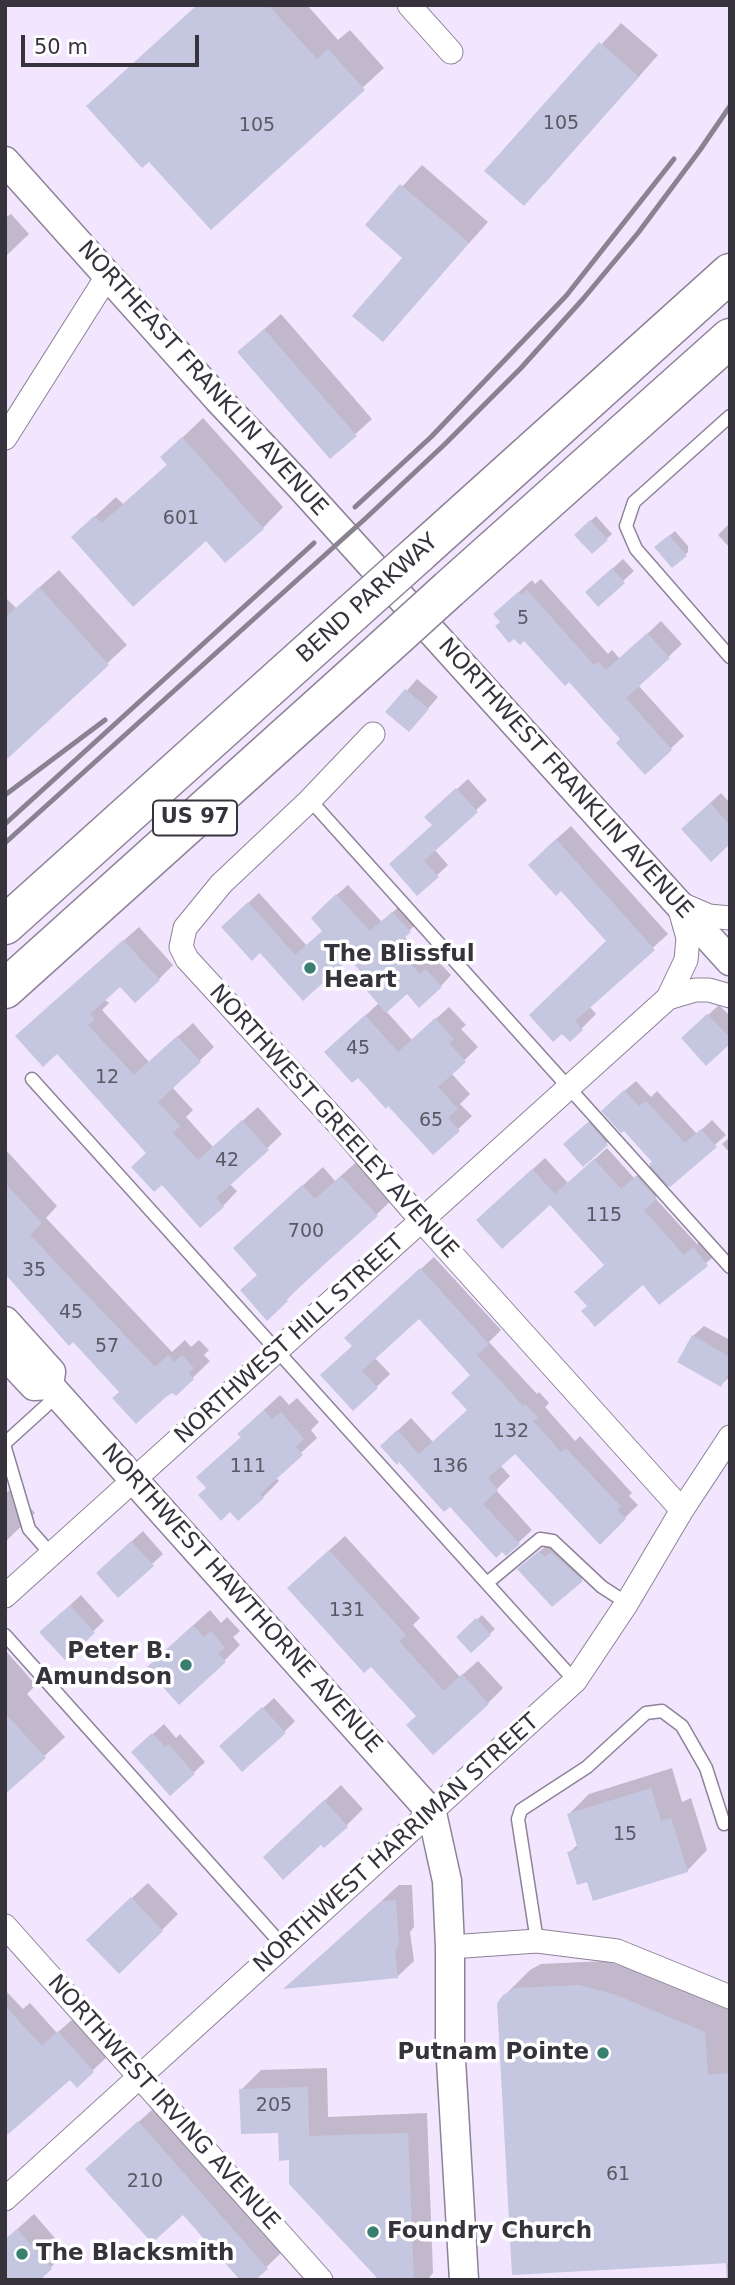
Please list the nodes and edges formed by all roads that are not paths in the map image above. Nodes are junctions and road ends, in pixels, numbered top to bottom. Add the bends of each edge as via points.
1 (410, 5) edge
2 (451, 51) dead end
3 (5, 161) edge
4 (730, 273) edge
5 (108, 275) junction
6 (730, 338) edge
7 (730, 416) edge
8 (5, 438) edge
9 (399, 597) joint
10 (730, 657) edge
11 (373, 734) dead end
12 (310, 800) junction
13 (678, 903) junction
14 (730, 918) edge
15 (5, 925) edge
16 (730, 961) edge
17 (5, 989) edge
18 (730, 996) edge
19 (668, 998) junction
20 (32, 1079) dead end
21 (567, 1088) junction
22 (421, 1220) junction
23 (730, 1267) edge
24 (5, 1321) edge
25 (277, 1353) junction
26 (5, 1355) edge
27 (53, 1390) junction
28 (730, 1437) edge
29 (5, 1443) edge
30 (5, 1448) edge
31 (136, 1481) junction
32 (682, 1510) junction
33 (51, 1554) junction
34 (487, 1583) junction
35 (5, 1596) edge
36 (627, 1603) junction
37 (5, 1635) edge
38 (575, 1681) junction
39 (432, 1813) junction
40 (724, 1824) dead end
41 (5, 1926) edge
42 (537, 1941) junction
43 (284, 1947) junction
44 (450, 1947) junction
45 (730, 1997) edge
46 (140, 2077) junction
47 (5, 2199) edge
48 (321, 2280) edge
49 (464, 2280) edge

1 - 2 street
3 - 5 street, NORTHEAST FRANKLIN AVENUE
4 - 15 highway, BEND PARKWAY / US 97, bridge
5 - 8 street
5 - 9 street, NORTHEAST FRANKLIN AVENUE
6 - 17 highway, BEND PARKWAY / US 97, bridge
7 - 10 lane via 634,502 626,526 636,549
9 - 13 street, NORTHWEST FRANKLIN AVENUE
11 - 12 street, NORTHWEST GREELEY AVENUE
12 - 21 lane
12 - 22 street, NORTHWEST GREELEY AVENUE via 221,884 185,928 181,947
13 - 14 street via 709,916
13 - 16 street, NORTHWEST FRANKLIN AVENUE
13 - 19 street, NORTHWEST HILL STREET via 688,938 686,960
18 - 19 street, NORTHWEST HILL STREET via 695,990
19 - 21 street, NORTHWEST HILL STREET
20 - 25 lane
21 - 22 street, NORTHWEST HILL STREET
21 - 23 lane
22 - 25 street, NORTHWEST HILL STREET
22 - 32 street, NORTHWEST GREELEY AVENUE
24 - 27 street, NORTHWEST HAWTHORNE AVENUE via 51,1372
25 - 31 street, NORTHWEST HILL STREET
25 - 34 lane
26 - 27 street, NORTHWEST HAWTHORNE AVENUE via 34,1385
27 - 29 lane
27 - 31 street, NORTHWEST HAWTHORNE AVENUE
28 - 32 street, NORTHWEST HARRIMAN STREET
30 - 33 lane via 29,1529
31 - 33 street, NORTHWEST HILL STREET
31 - 39 street, NORTHWEST HAWTHORNE AVENUE
32 - 36 street, NORTHWEST HARRIMAN STREET
33 - 35 street, NORTHWEST HILL STREET
34 - 36 lane via 540,1539 554,1541 602,1587
34 - 38 lane
36 - 38 street, NORTHWEST HARRIMAN STREET
37 - 43 lane
38 - 39 street, NORTHWEST HARRIMAN STREET
39 - 43 street, NORTHWEST HARRIMAN STREET
39 - 44 street via 447,1881
40 - 42 lane via 706,1768 682,1726 662,1711 646,1713 587,1767 521,1810 518,1819
41 - 46 street, NORTHWEST IRVING AVENUE
42 - 44 street
42 - 45 street via 617,1951
43 - 46 street, NORTHWEST HARRIMAN STREET
44 - 49 street via 450,2043
46 - 47 street, NORTHWEST HARRIMAN STREET
46 - 48 street, NORTHWEST IRVING AVENUE

